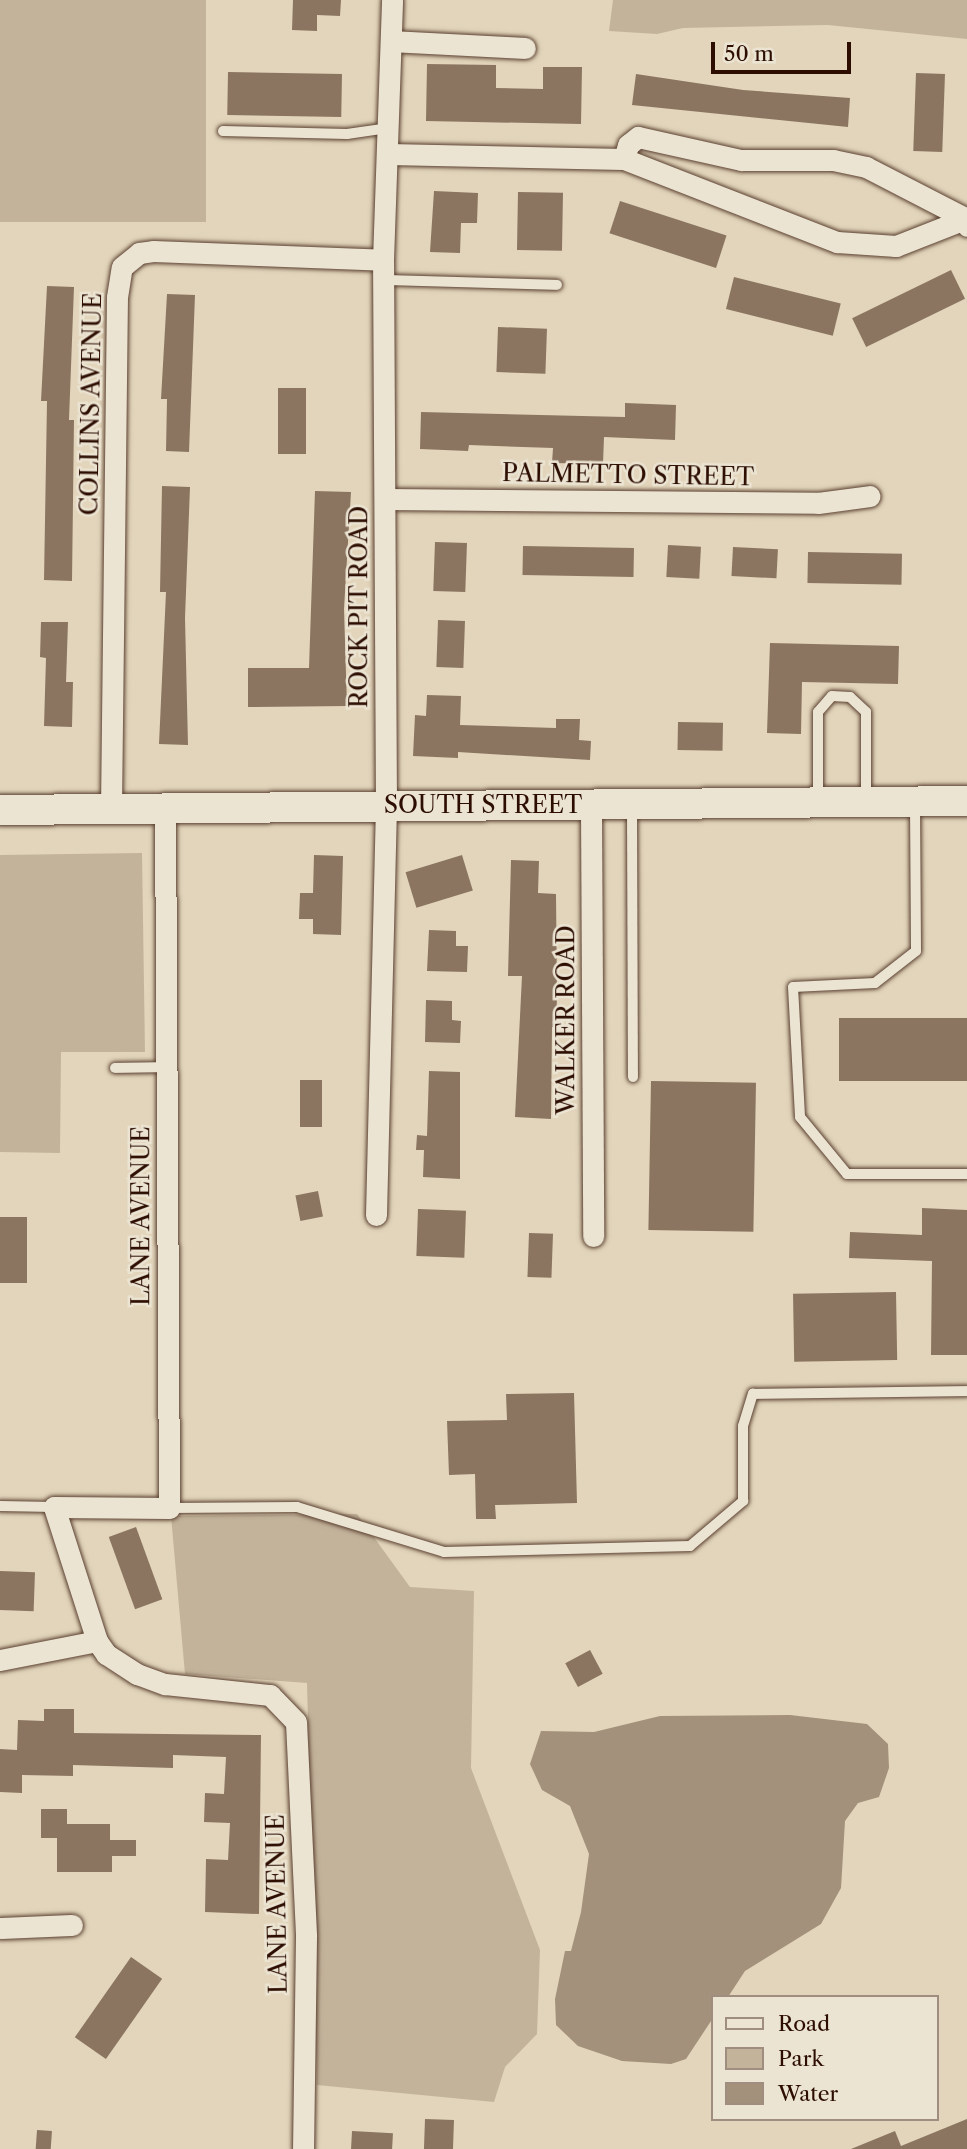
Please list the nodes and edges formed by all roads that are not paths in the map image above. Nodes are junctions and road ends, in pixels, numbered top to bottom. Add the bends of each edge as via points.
1 (392, 0) edge
2 (391, 41) junction
3 (525, 48) dead end
4 (388, 128) junction
5 (223, 131) dead end
6 (387, 154) junction
7 (624, 159) junction
8 (966, 221) edge
9 (383, 270) junction
10 (557, 285) dead end
11 (870, 496) dead end
12 (385, 499) junction
13 (967, 801) edge
14 (818, 802) junction
15 (866, 802) junction
16 (915, 802) junction
17 (632, 804) junction
18 (591, 805) junction
19 (386, 806) junction
20 (111, 808) junction
21 (165, 808) junction
22 (0, 810) edge
23 (167, 1067) junction
24 (115, 1068) dead end
25 (633, 1077) dead end
26 (967, 1174) edge
27 (376, 1215) dead end
28 (593, 1236) dead end
29 (967, 1391) edge
30 (0, 1506) edge
31 (54, 1507) junction
32 (169, 1508) junction
33 (97, 1641) junction
34 (0, 1660) edge
35 (72, 1925) dead end
36 (0, 1928) edge
37 (303, 2149) edge

1 - 2 street, ROCK PIT ROAD
2 - 3 street
2 - 4 street, ROCK PIT ROAD
4 - 5 lane via 347,134
4 - 6 street, ROCK PIT ROAD
6 - 7 street
6 - 9 street, ROCK PIT ROAD
7 - 8 street via 837,242 896,246
7 - 8 street via 628,145 638,137 741,160 833,160 866,167
9 - 10 lane
9 - 12 street, ROCK PIT ROAD
9 - 20 street, COLLINS AVENUE via 153,251 139,253 122,267 117,297
11 - 12 street, PALMETTO STREET via 818,503
12 - 19 street, ROCK PIT ROAD
13 - 16 main road, SOUTH STREET
14 - 15 main road, SOUTH STREET
14 - 15 lane via 818,712 831,696 850,697 866,712
14 - 17 main road, SOUTH STREET
15 - 16 main road, SOUTH STREET
16 - 26 lane via 916,951 876,983 793,986 800,1117 847,1174
17 - 18 main road, SOUTH STREET
17 - 25 lane
18 - 19 main road, SOUTH STREET
18 - 28 street, WALKER ROAD
19 - 21 main road, SOUTH STREET
19 - 27 street, ROCK PIT ROAD
20 - 21 main road, SOUTH STREET
20 - 22 main road, SOUTH STREET
21 - 23 street, LANE AVENUE
23 - 24 lane
23 - 32 street, LANE AVENUE
29 - 32 lane via 752,1394 743,1426 743,1501 690,1546 444,1552 297,1507
30 - 31 lane
31 - 32 street
31 - 33 street
33 - 34 street
33 - 37 street, LANE AVENUE via 121,1665 165,1684 270,1695 296,1722 306,1937
35 - 36 street

